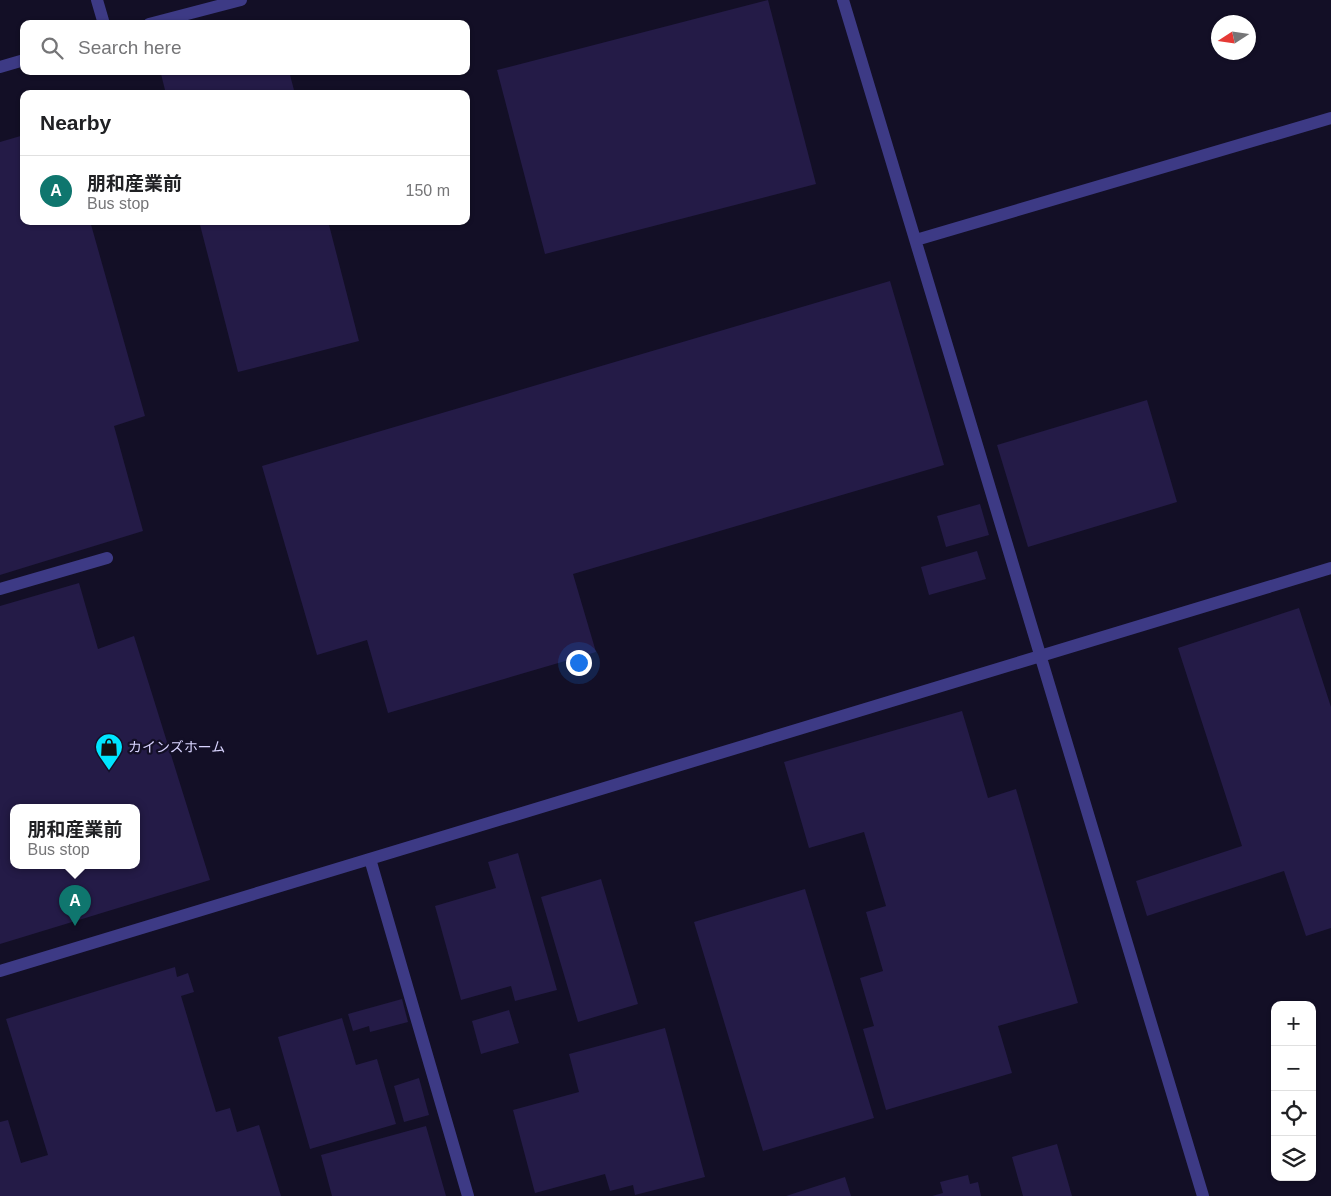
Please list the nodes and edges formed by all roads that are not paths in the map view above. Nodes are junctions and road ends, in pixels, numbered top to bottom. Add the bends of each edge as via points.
1 (97, 0) edge
2 (241, 0) edge
3 (843, 0) edge
4 (103, 20) edge
5 (164, 20) edge
6 (20, 61) edge
7 (0, 67) edge
8 (1331, 118) edge
9 (916, 240) junction
10 (107, 558) dead end
11 (1331, 568) edge
12 (0, 590) edge
13 (1041, 655) junction
14 (370, 859) junction
15 (0, 971) edge
16 (468, 1196) edge
17 (1203, 1196) edge

1 - 4 street
2 - 5 street
3 - 9 street
6 - 7 street
8 - 9 street
9 - 13 street
10 - 12 street
11 - 13 street
13 - 14 street
13 - 17 street
14 - 15 street
14 - 16 street

